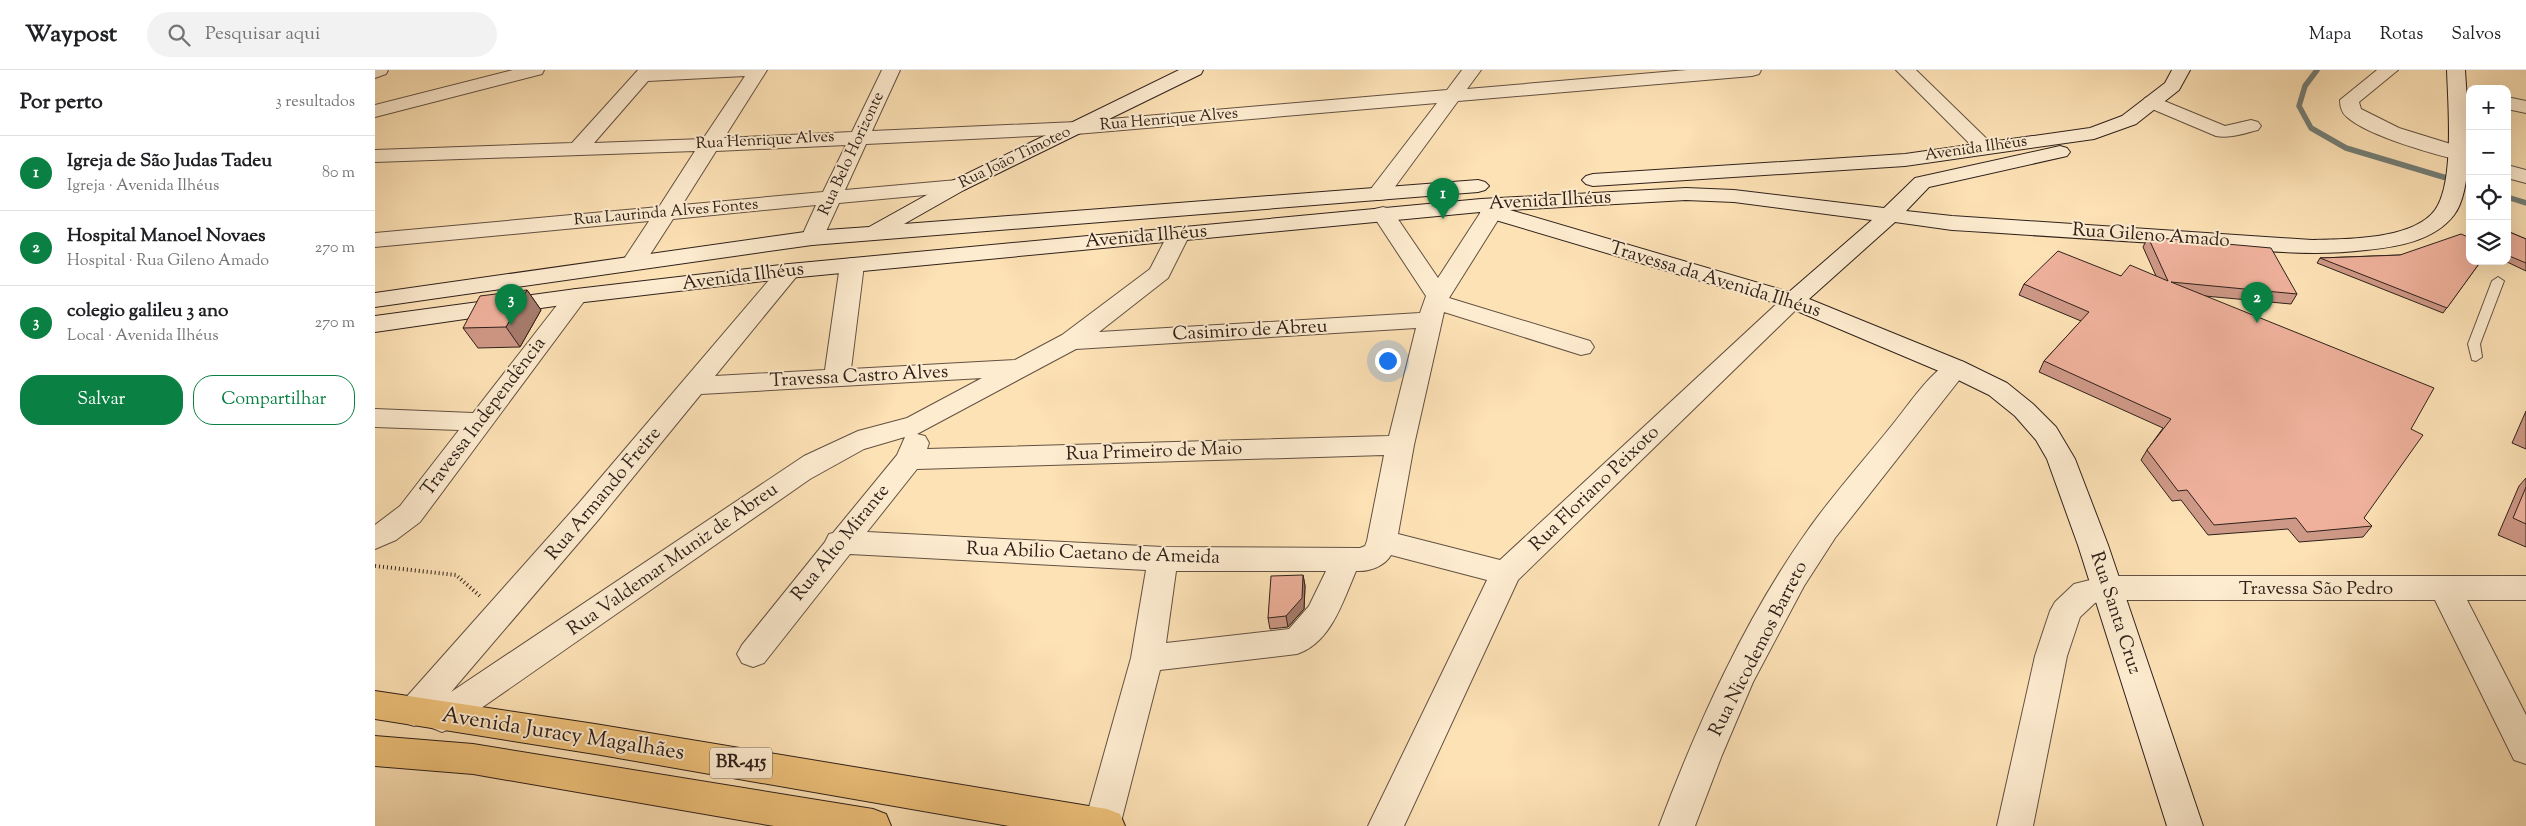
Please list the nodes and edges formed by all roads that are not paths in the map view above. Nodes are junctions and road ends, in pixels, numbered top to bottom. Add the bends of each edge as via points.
1 (379, 70) edge
2 (535, 70) edge
3 (758, 70) edge
4 (891, 70) edge
5 (1194, 70) edge
6 (1472, 70) edge
7 (1752, 70) edge
8 (1905, 70) edge
9 (2181, 70) edge
10 (2389, 70) edge
11 (2456, 70) edge
12 (375, 72) edge
13 (645, 73) edge
14 (1574, 77) edge
15 (2463, 93) edge
16 (1454, 96) junction
17 (2152, 102) junction
18 (2511, 104) edge
19 (2526, 107) edge
20 (375, 111) edge
21 (2251, 126) dead end
22 (1076, 128) junction
23 (2093, 133) junction
24 (861, 136) junction
25 (709, 145) junction
26 (1985, 147) junction
27 (578, 149) junction
28 (2463, 155) edge
29 (375, 156) edge
30 (1858, 163) junction
31 (2511, 172) edge
32 (2526, 177) edge
33 (957, 186) junction
34 (1911, 194) junction
35 (832, 198) junction
36 (1380, 204) junction
37 (1487, 208) junction
38 (664, 213) junction
39 (1889, 216) junction
40 (1952, 223) junction
41 (873, 233) junction
42 (1179, 234) junction
43 (812, 238) junction
44 (375, 240) edge
45 (634, 262) junction
46 (852, 265) junction
47 (789, 271) junction
48 (2498, 282) dead end
49 (577, 296) junction
50 (375, 300) edge
51 (1793, 300) junction
52 (1434, 305) junction
53 (375, 324) edge
54 (1071, 341) junction
55 (1581, 346) dead end
56 (2476, 357) dead end
57 (1022, 367) junction
58 (1955, 368) junction
59 (837, 378) junction
60 (695, 386) junction
61 (2024, 410) joint
62 (375, 418) edge
63 (480, 422) junction
64 (915, 426) junction
65 (1400, 445) junction
66 (909, 459) junction
67 (381, 535) edge
68 (1382, 541) junction
69 (840, 542) junction
70 (1163, 559) junction
71 (1346, 559) junction
72 (1506, 573) junction
73 (2106, 588) junction
74 (2526, 588) edge
75 (2446, 590) junction
76 (753, 654) dead end
77 (1147, 658) junction
78 (375, 705) edge
79 (428, 715) junction
80 (2526, 749) edge
81 (375, 751) edge
82 (873, 826) edge
83 (1105, 826) edge
84 (1386, 826) edge
85 (1677, 826) edge
86 (2015, 826) edge
87 (2185, 826) edge

1 - 12 street
2 - 20 street
3 - 13 street
3 - 25 street
4 - 24 street, Rua Belo Horizonte
5 - 22 street, Rua João Timoteo
6 - 16 street
7 - 14 street, Rua Henrique Alves
8 - 26 street
9 - 17 street, Avenida Ilhéus via 2172,86
10 - 28 street via 2349,100 2353,112 2373,124
11 - 15 street, Rua Gileno Amado
13 - 27 street
14 - 16 street, Rua Henrique Alves
15 - 28 street, Rua Gileno Amado
16 - 22 street, Rua Henrique Alves
16 - 36 street
17 - 21 street via 2223,132
17 - 23 street, Avenida Ilhéus via 2129,120
18 - 19 street
22 - 24 street, Rua Henrique Alves
22 - 33 street, Rua João Timoteo
23 - 26 street, Avenida Ilhéus
23 - 34 street, Avenida Ilhéus via 2065,150 2044,157 1922,182
24 - 25 street, Rua Henrique Alves
24 - 35 street, Rua Belo Horizonte
25 - 27 street, Rua Henrique Alves
25 - 38 street
26 - 30 street, Avenida Ilhéus via 1905,160
27 - 29 street, Rua Henrique Alves
28 - 40 street, Rua Gileno Amado via 2445,212 2438,220 2393,239 2371,243 2312,247
30 - 34 street, Avenida Ilhéus via 1888,176
30 - 36 street, Avenida Ilhéus
31 - 32 street
33 - 35 street, Rua Laurinda Alves Fontes
33 - 41 street, Rua João Timoteo
34 - 39 street, Avenida Ilhéus
34 - 40 street, Avenida Ilhéus via 1926,208
35 - 38 street, Rua Laurinda Alves Fontes
35 - 43 street, Rua Belo Horizonte
36 - 37 street, Avenida Ilhéus
36 - 41 street, Avenida Ilhéus
36 - 42 street, Avenida Ilhéus
36 - 52 street
37 - 39 street, Avenida Ilhéus via 1708,194
37 - 51 street, Travessa da Avenida Ilhéus
37 - 52 street
38 - 44 street, Rua Laurinda Alves Fontes
38 - 45 street
39 - 40 street, Rua Gileno Amado
39 - 51 street, Rua Floriano Peixoto
41 - 43 street, Avenida Ilhéus
41 - 46 street, Rua João Timoteo
42 - 46 street, Avenida Ilhéus
42 - 54 street via 1160,274
43 - 45 street, Avenida Ilhéus
45 - 50 street, Avenida Ilhéus
46 - 47 street, Avenida Ilhéus
46 - 59 street
47 - 49 street, Avenida Ilhéus
47 - 60 street, Rua Armando Freire
48 - 56 lane via 2474,344
49 - 53 street, Avenida Ilhéus
49 - 63 street, Travessa Independência
51 - 58 street, Travessa da Avenida Ilhéus
51 - 72 street, Rua Floriano Peixoto
52 - 54 street, Casimiro de Abreu
52 - 55 street, Casimiro de Abreu
52 - 65 street
54 - 57 street
57 - 59 street, Travessa Castro Alves
57 - 64 street
58 - 61 street, Travessa da Avenida Ilhéus via 1998,389
58 - 85 street, Rua Nicodemos Barreto via 1813,546 1772,614 1738,683 1694,778
59 - 60 street, Travessa Castro Alves
60 - 79 street, Rua Armando Freire via 501,615
61 - 73 street, Rua Santa Cruz via 2046,434 2061,459
62 - 63 street
63 - 67 street, Travessa Independência via 410,514
64 - 66 street, Rua Alto Mirante via 915,441
64 - 79 street, Rua Valdemar Muniz de Abreu via 887,430 838,449
65 - 66 street, Rua Primeiro de Maio
65 - 68 street
66 - 69 street, Rua Alto Mirante
68 - 71 street via 1377,553 1370,557
68 - 72 street
69 - 70 street, Rua Abilio Caetano de Ameida
69 - 76 street, Rua Alto Mirante
70 - 71 street, Rua Abilio Caetano de Ameida
70 - 77 street
71 - 77 street via 1316,622 1309,633 1297,640
72 - 84 street, Rua Floriano Peixoto
73 - 75 street, Travessa São Pedro
73 - 86 street, Travessa São Pedro via 2085,593 2066,611 2051,656
73 - 87 street, Rua Santa Cruz
74 - 75 street, Travessa São Pedro
75 - 80 street
77 - 83 street
78 - 79 main road, Avenida Juracy Magalhães / BR-415
79 - 83 main road, Avenida Juracy Magalhães / BR-415 via 595,739
81 - 82 main road, Avenida Juracy Magalhães / BR-415 via 473,759

